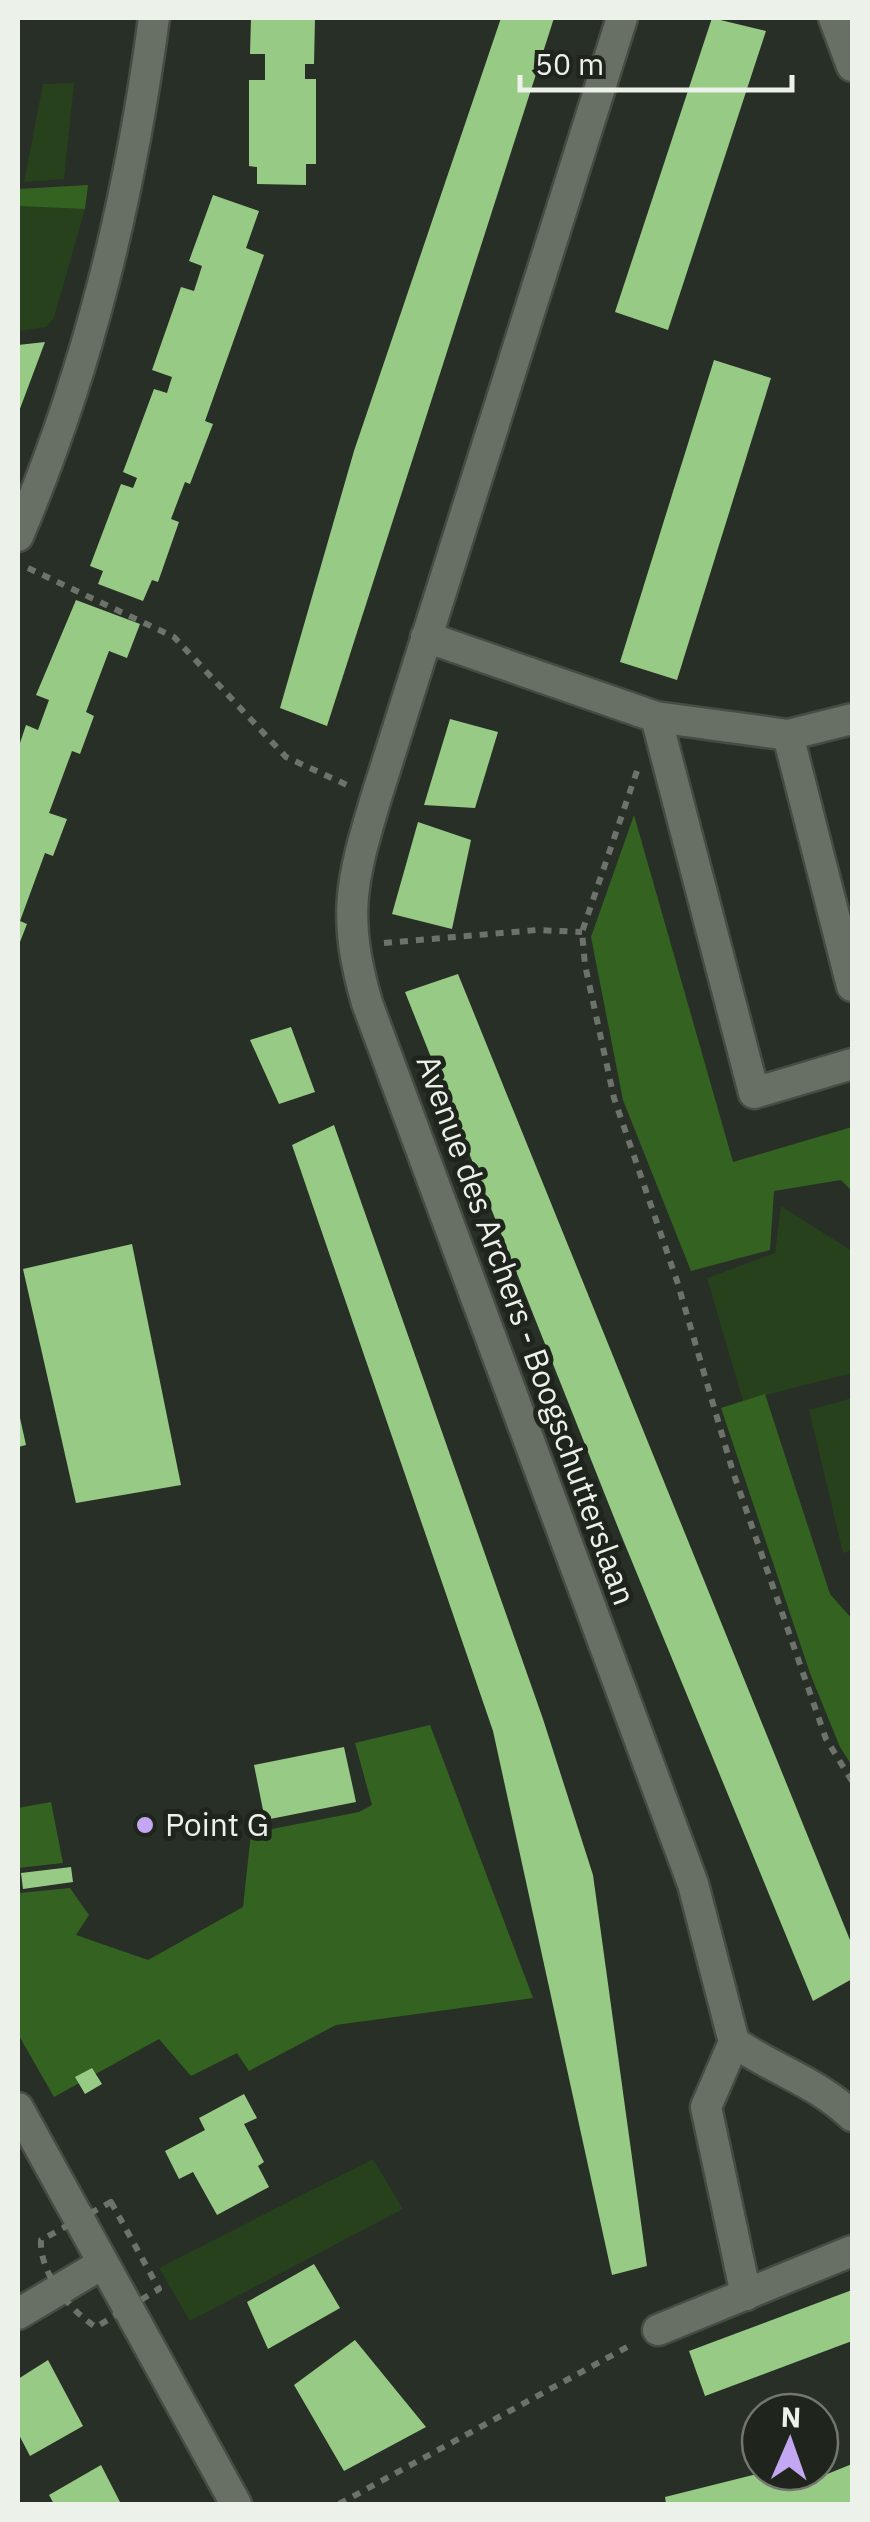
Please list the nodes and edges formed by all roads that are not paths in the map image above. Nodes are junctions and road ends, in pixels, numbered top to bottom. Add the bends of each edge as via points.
1 (154, 18) edge
2 (622, 18) edge
3 (834, 18) edge
4 (852, 66) edge
5 (18, 536) edge
6 (426, 638) junction
7 (656, 717) junction
8 (852, 719) edge
9 (788, 735) junction
10 (852, 986) edge
11 (852, 1064) edge
12 (734, 2042) junction
13 (18, 2108) edge
14 (852, 2116) edge
15 (852, 2250) edge
16 (102, 2264) junction
17 (746, 2295) junction
18 (18, 2314) edge
19 (658, 2330) road end
20 (236, 2504) edge

1 - 5 street via 110,266 56,446
2 - 6 street, Avenue des Archers - Boogschutterslaan
3 - 4 street
6 - 7 street
6 - 12 street, Avenue des Archers - Boogschutterslaan via 354,874 350,946 676,1836
7 - 9 street
7 - 11 street via 754,1092
8 - 9 street
9 - 10 street
12 - 14 street via 835,2098
12 - 17 street via 706,2107
13 - 16 street
15 - 17 street
16 - 18 street
16 - 20 street
17 - 19 street

